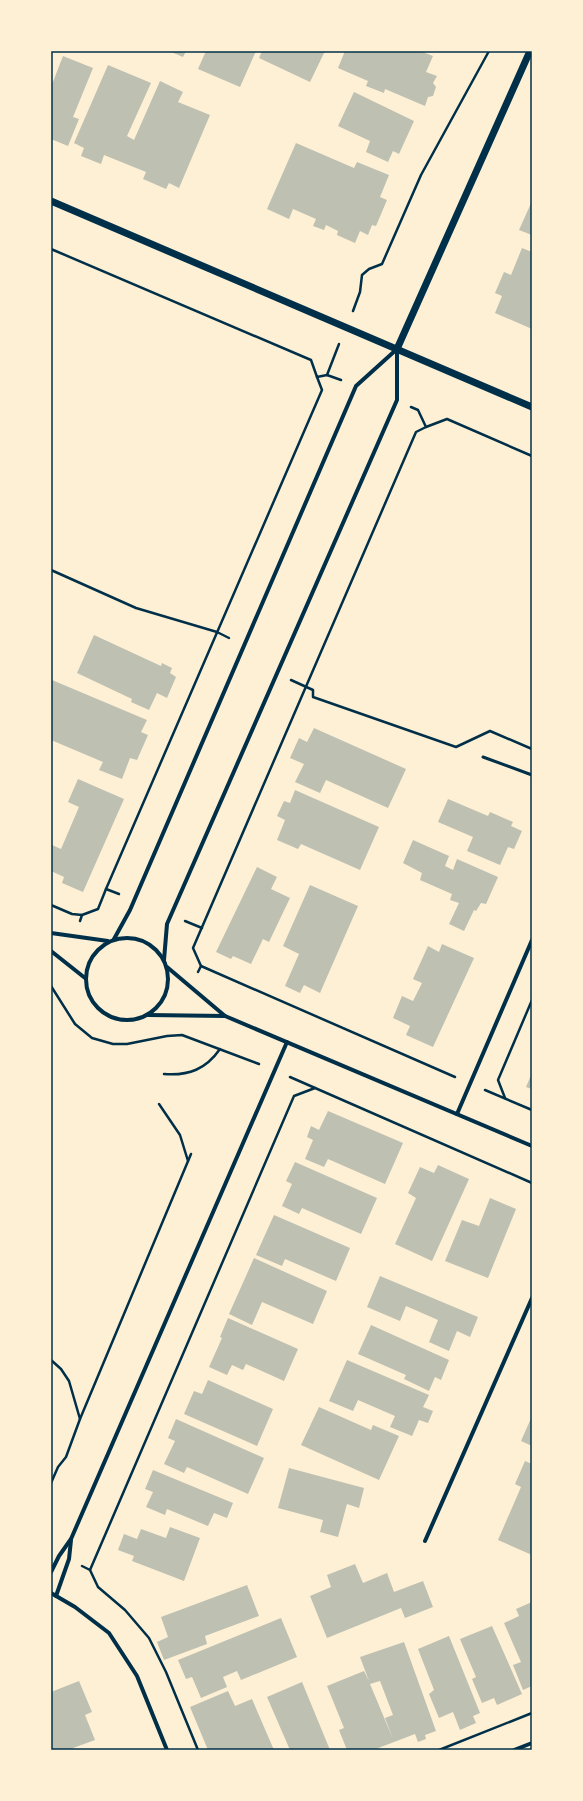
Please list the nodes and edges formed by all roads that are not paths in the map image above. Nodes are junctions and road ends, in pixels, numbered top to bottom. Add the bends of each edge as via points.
1 (530, 51) edge
2 (51, 201) edge
3 (397, 349) junction
4 (532, 407) edge
5 (483, 757) dead end
6 (532, 775) edge
7 (51, 933) edge
8 (114, 939) junction
9 (532, 940) edge
10 (108, 941) junction
11 (51, 951) edge
12 (164, 960) junction
13 (166, 967) junction
14 (85, 978) junction
15 (148, 1015) junction
16 (226, 1016) junction
17 (287, 1042) junction
18 (457, 1114) junction
19 (532, 1146) edge
20 (532, 1298) edge
21 (71, 1539) junction
22 (425, 1541) dead end
23 (51, 1572) edge
24 (51, 1593) edge
25 (56, 1596) junction
26 (532, 1743) edge
27 (167, 1750) edge
28 (514, 1750) edge

1 - 3 street
2 - 3 street
3 - 4 street
3 - 8 street via 356,386 130,910
3 - 12 street via 397,400 167,924
5 - 6 lane
7 - 10 street
8 - 10 street
8 - 12 street via 126,937 148,943
9 - 18 street
10 - 14 street via 91,957
11 - 14 street
12 - 13 street
13 - 15 street via 166,994
13 - 16 street
14 - 15 street via 92,1002 111,1018 123,1021 136,1020
15 - 16 street
16 - 17 street
17 - 18 street
17 - 21 street
18 - 19 street
20 - 22 street
21 - 23 street
21 - 25 street via 69,1560
24 - 25 street
25 - 27 street via 109,1633 137,1676
26 - 28 street

